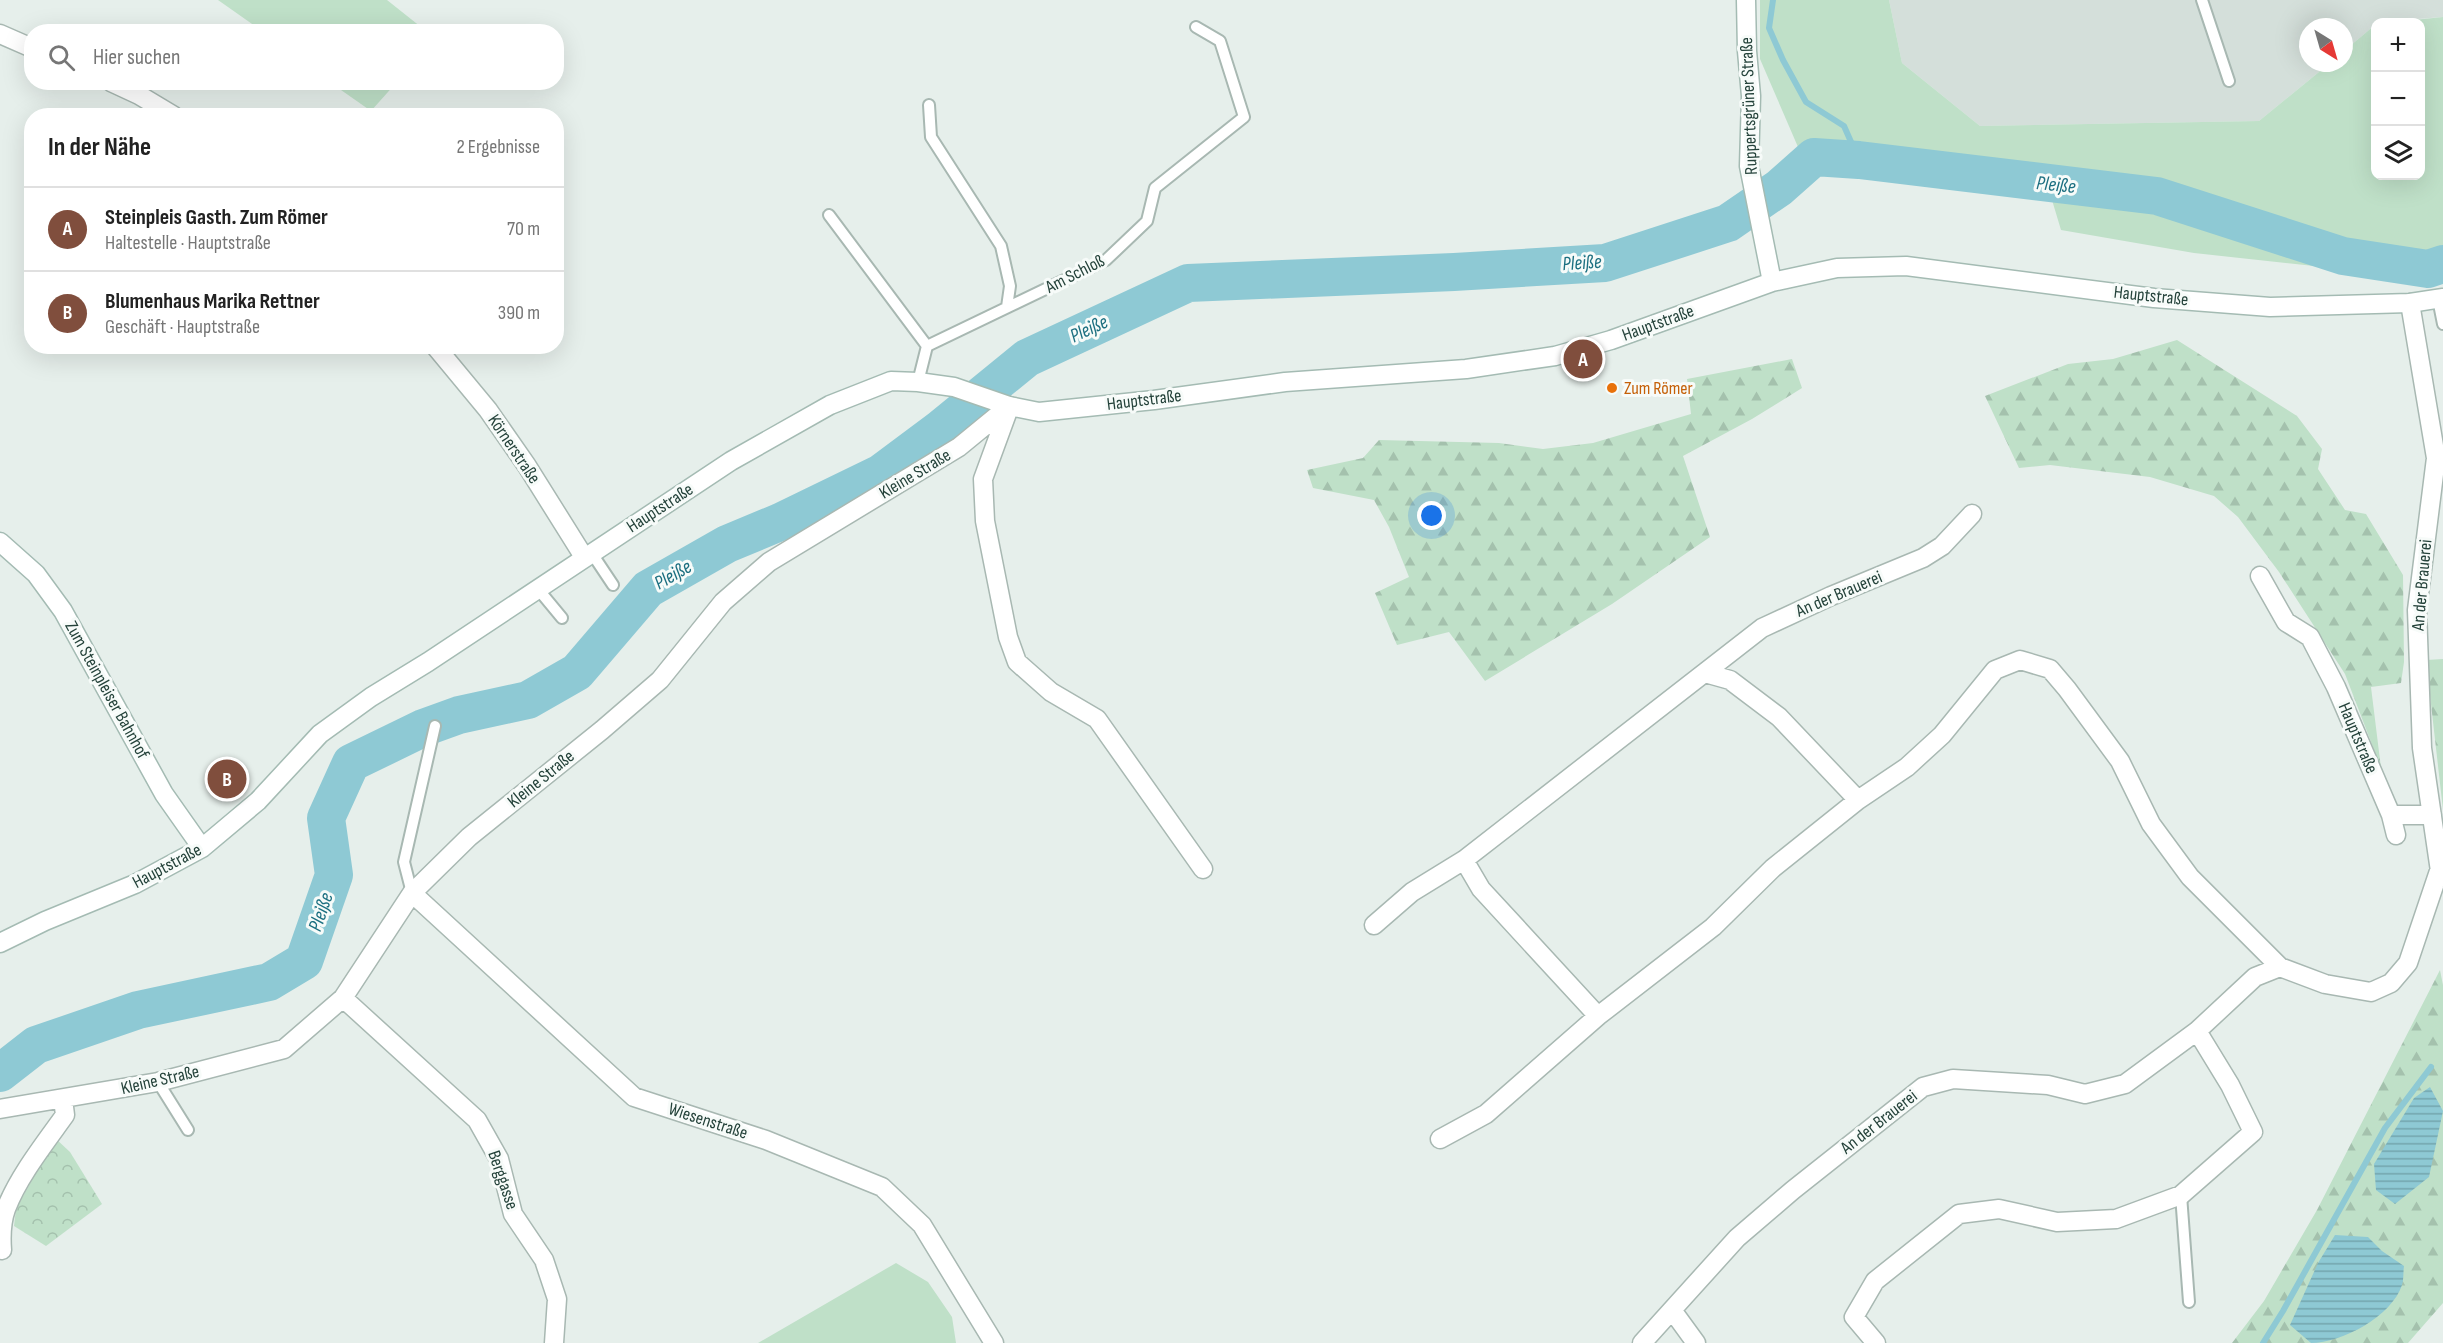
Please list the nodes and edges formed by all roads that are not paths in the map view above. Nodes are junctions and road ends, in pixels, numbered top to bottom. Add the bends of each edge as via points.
1 (1746, 0) edge
2 (2202, 0) edge
3 (1196, 27) dead end
4 (0, 34) edge
5 (24, 44) edge
6 (2229, 81) dead end
7 (128, 90) edge
8 (929, 105) dead end
9 (161, 108) edge
10 (830, 215) dead end
11 (1772, 282) junction
12 (2441, 299) edge
13 (2410, 303) junction
14 (1007, 308) junction
15 (2443, 324) edge
16 (927, 346) junction
17 (442, 354) edge
18 (918, 382) junction
19 (1003, 403) junction
20 (1972, 514) dead end
21 (0, 542) edge
22 (588, 555) junction
23 (2260, 576) dead end
24 (613, 585) dead end
25 (538, 589) junction
26 (562, 618) dead end
27 (1705, 672) junction
28 (435, 726) dead end
29 (1858, 800) junction
30 (2391, 815) junction
31 (2432, 815) junction
32 (2396, 835) dead end
33 (202, 848) junction
34 (1464, 860) junction
35 (2440, 868) junction
36 (1203, 869) dead end
37 (2443, 891) edge
38 (412, 893) junction
39 (1374, 925) dead end
40 (0, 943) edge
41 (2280, 967) junction
42 (343, 998) junction
43 (1598, 1016) junction
44 (2197, 1030) junction
45 (158, 1082) junction
46 (63, 1099) junction
47 (0, 1109) edge
48 (188, 1130) dead end
49 (1440, 1139) dead end
50 (2181, 1195) junction
51 (2, 1250) dead end
52 (2189, 1302) dead end
53 (1672, 1310) junction
54 (990, 1341) edge
55 (554, 1343) edge
56 (1642, 1343) edge
57 (1696, 1343) edge
58 (1876, 1343) edge

1 - 11 street, Ruppertsgrüner Straße via 1751,96 1749,166
2 - 6 lane
3 - 14 lane, Am Schloß via 1220,41 1244,117 1155,188 1147,221 1106,260
4 - 5 street
7 - 9 street
8 - 14 lane via 931,137 1001,246 1010,286
10 - 16 lane
11 - 13 street, Hauptstraße via 1837,268 1906,266 2154,298 2270,307
11 - 19 street, Hauptstraße via 1555,356 1466,369 1285,381 1039,412
12 - 13 street, Hauptstraße
12 - 15 lane
13 - 31 street, An der Brauerei via 2436,458 2417,610 2422,748
14 - 16 lane, Am Schloß
16 - 18 lane
17 - 22 street, Körnerstraße via 488,410
18 - 19 street, Hauptstraße via 954,387
18 - 22 street, Hauptstraße via 891,381 830,405 731,461
19 - 36 street via 983,479 985,521 1008,637 1017,662 1051,692 1097,718
19 - 38 street, Kleine Straße via 959,447 769,562 723,602 660,680 469,837
20 - 27 street, An der Brauerei via 1942,546 1923,558 1762,628
21 - 33 street, Zum Steinpleiser Bahnhof via 36,574 63,611 164,794
22 - 24 lane
22 - 25 street, Hauptstraße
23 - 30 street, Hauptstraße via 2286,622 2310,638 2336,687
25 - 26 lane
25 - 33 street, Hauptstraße via 320,734 258,801
27 - 29 street via 1730,680 1779,717
27 - 34 street, An der Brauerei
28 - 38 lane via 404,862
29 - 41 street, An der Brauerei via 1907,767 1942,735 1995,670 2020,660 2050,669 2120,761 2151,824 2190,878
29 - 43 street, An der Brauerei via 1773,868 1713,927
30 - 31 street
30 - 32 street, Hauptstraße
31 - 35 street, An der Brauerei
33 - 40 street, Hauptstraße via 135,884
34 - 39 street, An der Brauerei via 1412,892
34 - 43 street via 1481,889
35 - 37 street, An der Brauerei
35 - 41 street, An der Brauerei via 2408,963 2391,983 2371,992 2325,984
38 - 42 street, Kleine Straße
38 - 54 street, Wiesenstraße via 634,1097 766,1140 882,1187 921,1225
41 - 44 street, An der Brauerei via 2255,977
42 - 45 street, Kleine Straße via 284,1049
42 - 55 street, Berggasse via 477,1120 499,1159 513,1214 544,1260 556,1299
43 - 49 street, An der Brauerei via 1486,1114
44 - 50 street via 2253,1132
44 - 53 street, An der Brauerei via 2125,1084 2085,1094 2048,1085 1953,1079 1923,1087 1737,1238
45 - 46 street, Kleine Straße
45 - 48 lane
46 - 47 street, Kleine Straße
46 - 51 street via 65,1115 36,1155 6,1209
50 - 52 lane
50 - 58 street via 2116,1219 2057,1222 1999,1209 1959,1214 1875,1281 1854,1317
53 - 56 street, An der Brauerei
53 - 57 street

